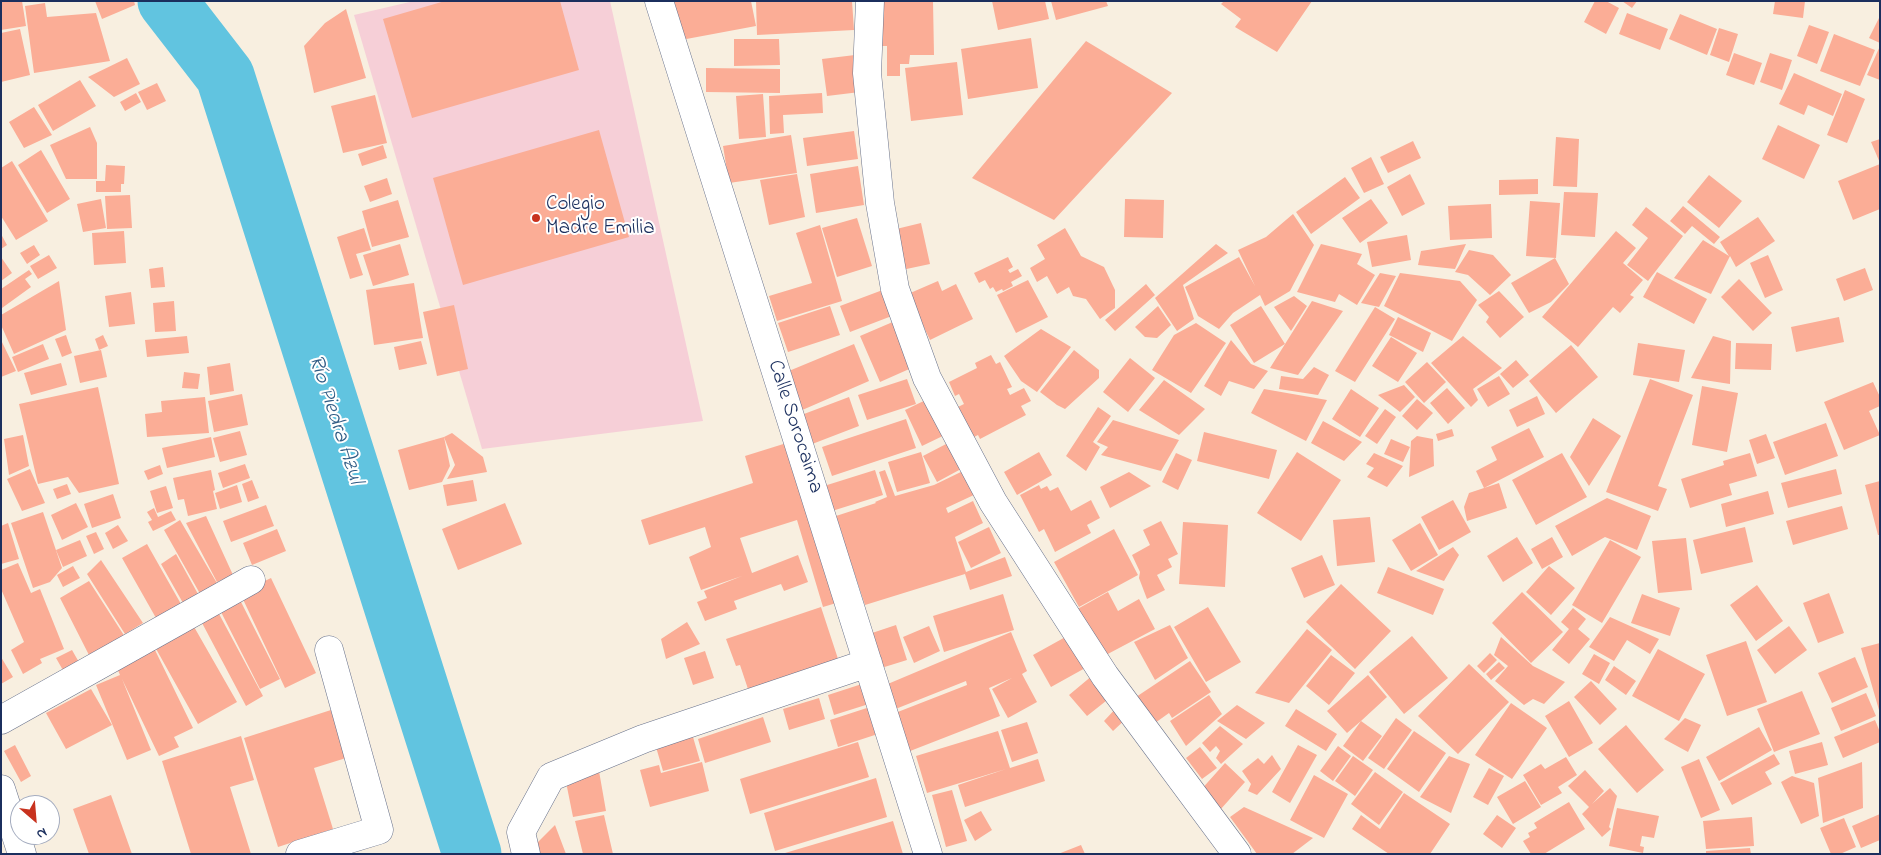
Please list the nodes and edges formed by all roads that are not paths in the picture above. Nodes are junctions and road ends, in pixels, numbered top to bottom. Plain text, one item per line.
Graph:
1 (659, 1) edge
2 (870, 1) edge
3 (251, 580) dead end
4 (329, 650) dead end
5 (868, 663) junction
6 (1, 720) edge
7 (1, 789) edge
8 (22, 854) edge
9 (300, 854) edge
10 (526, 854) edge
11 (928, 854) edge
12 (1237, 854) edge

1 - 5 street, Calle Sorocaima
2 - 12 street
3 - 6 street
4 - 9 street
5 - 10 street
5 - 11 street, Calle Sorocaima
7 - 8 street

